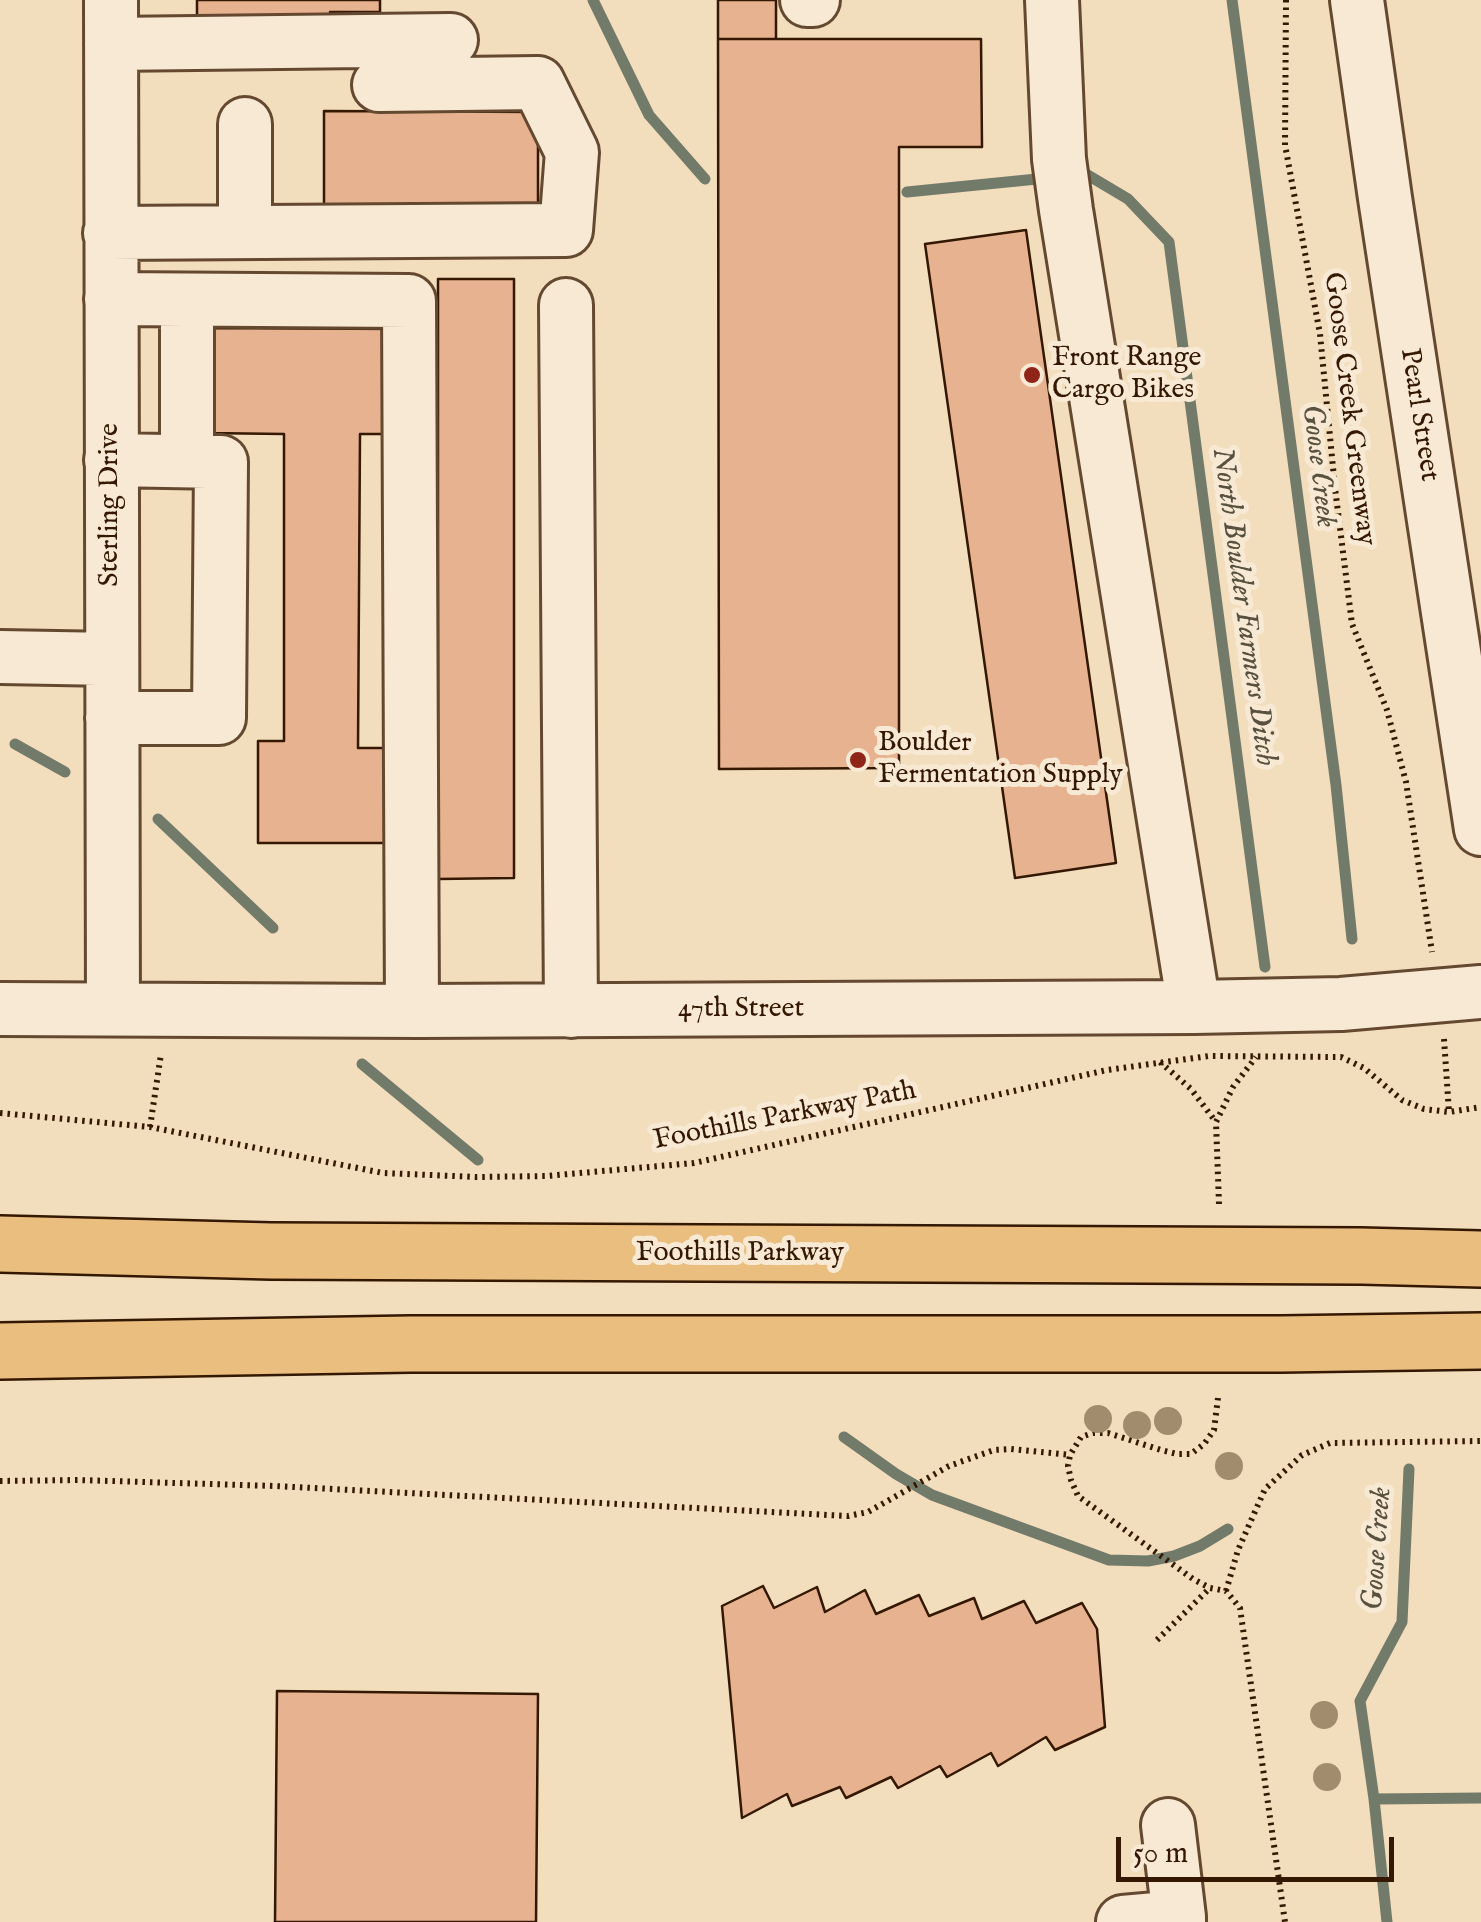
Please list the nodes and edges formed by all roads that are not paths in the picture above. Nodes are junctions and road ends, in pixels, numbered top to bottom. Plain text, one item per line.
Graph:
1 (1052, 0) edge
2 (1357, 0) edge
3 (111, 22) edge
4 (450, 40) dead end
5 (379, 85) dead end
6 (245, 124) dead end
7 (245, 232) junction
8 (110, 233) junction
9 (110, 300) junction
10 (186, 300) junction
11 (566, 305) dead end
12 (111, 460) junction
13 (186, 461) junction
14 (0, 658) edge
15 (112, 659) junction
16 (112, 718) junction
17 (1481, 829) edge
18 (1461, 995) edge
19 (1194, 1007) junction
20 (113, 1009) junction
21 (0, 1010) edge
22 (570, 1011) junction
23 (412, 1012) junction
24 (0, 1244) edge
25 (1480, 1258) edge
26 (1477, 1341) edge
27 (0, 1351) edge
28 (1168, 1826) dead end
29 (1179, 1920) edge
30 (1124, 1922) edge

1 - 19 street
2 - 17 street, Pearl Street
3 - 4 street
3 - 8 street, Sterling Drive
5 - 7 street
6 - 7 street
7 - 8 street
8 - 9 street, Sterling Drive
9 - 10 street
9 - 12 street, Sterling Drive
10 - 13 street
10 - 23 street
11 - 22 street
12 - 13 street
12 - 15 street, Sterling Drive
13 - 16 street
14 - 15 street
15 - 16 street, Sterling Drive
16 - 20 street, Sterling Drive
18 - 19 street, 47th Street
19 - 22 street, 47th Street
20 - 21 street, 47th Street
20 - 23 street, 47th Street
22 - 23 street, 47th Street
24 - 25 highway, Foothills Parkway
26 - 27 highway
28 - 29 street
29 - 30 street

